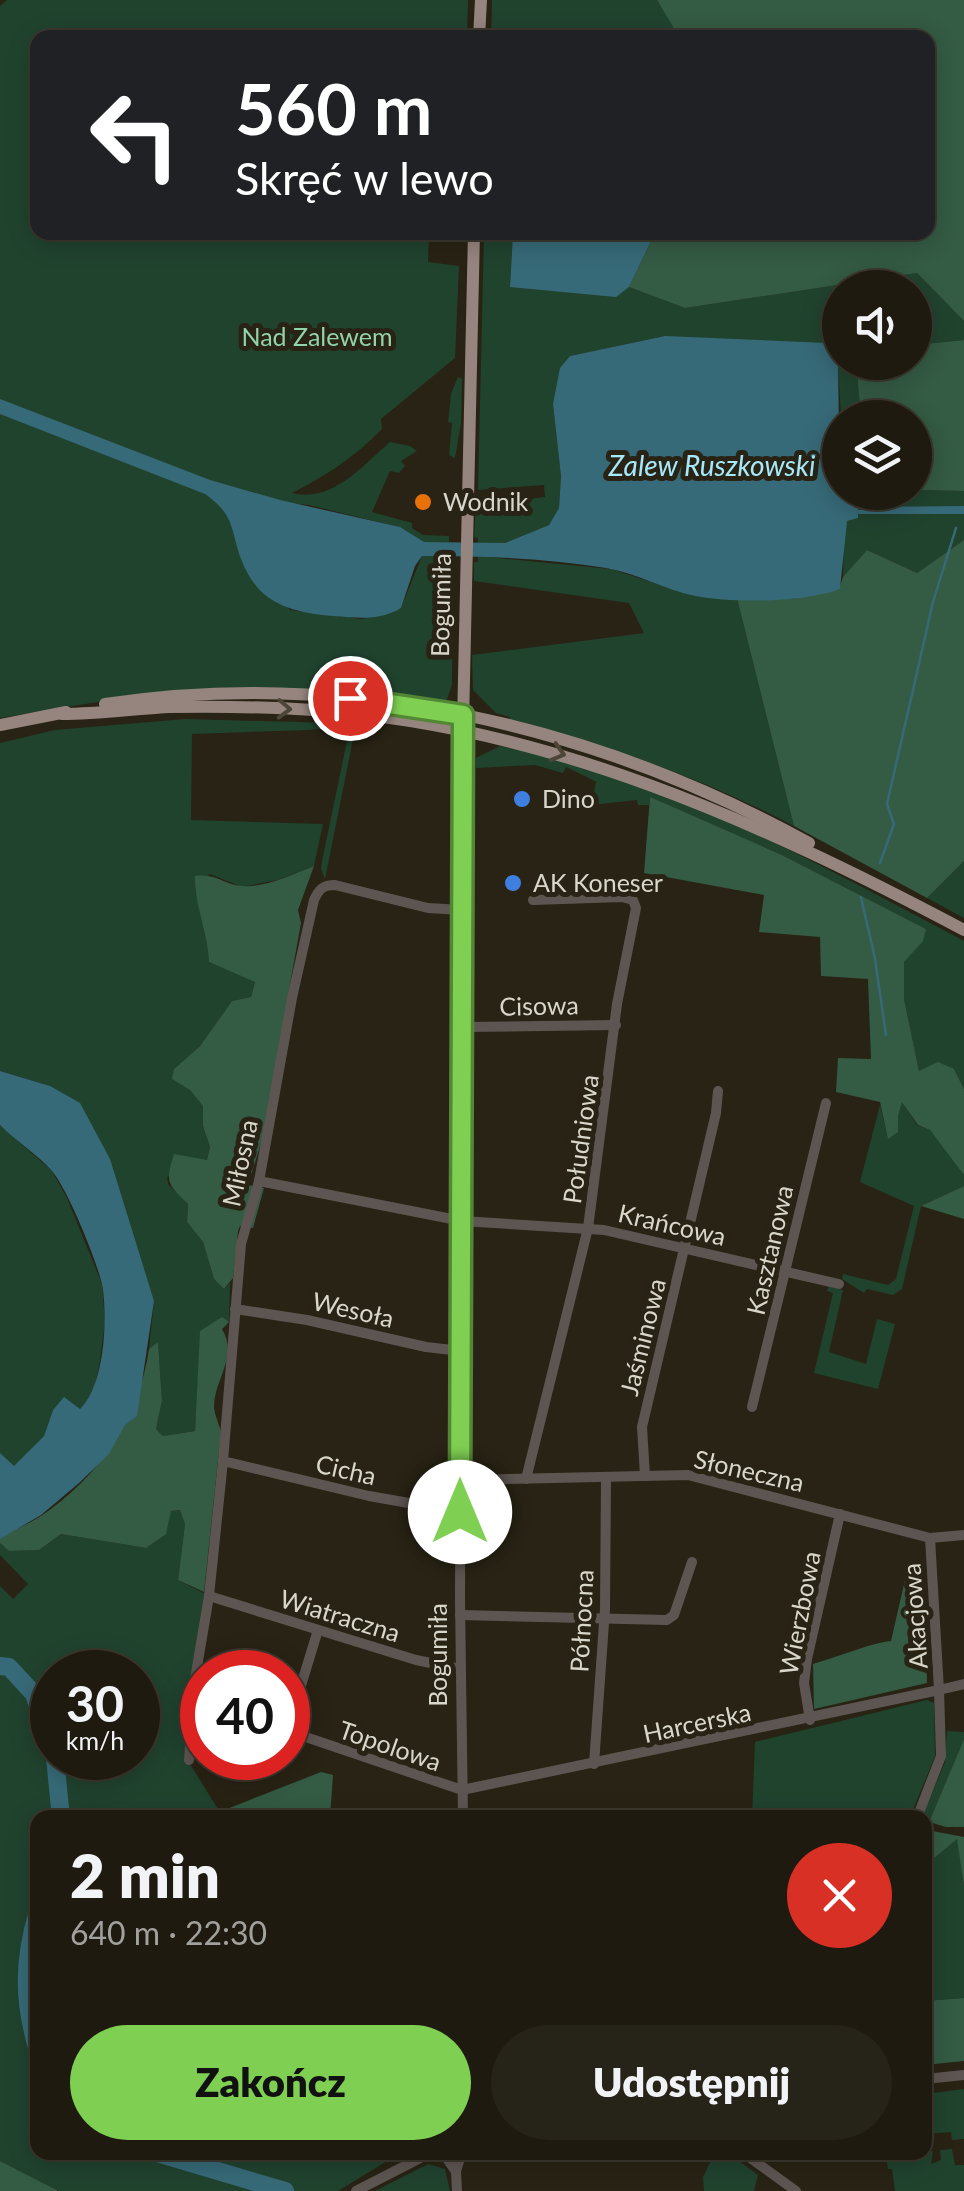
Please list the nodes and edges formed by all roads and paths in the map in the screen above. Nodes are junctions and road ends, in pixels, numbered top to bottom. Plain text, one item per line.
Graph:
1 (480, 0) edge
2 (480, 30) edge
3 (474, 240) edge
4 (62, 714) junction
5 (463, 715) junction
6 (0, 725) edge
7 (463, 731) junction
8 (883, 887) junction
9 (533, 900) dead end
10 (462, 910) junction
11 (964, 930) edge
12 (616, 1025) junction
13 (462, 1027) junction
14 (718, 1091) dead end
15 (826, 1103) dead end
16 (259, 1180) junction
17 (462, 1222) junction
18 (588, 1228) junction
19 (686, 1249) junction
20 (785, 1271) junction
21 (839, 1284) dead end
22 (235, 1309) junction
23 (462, 1351) junction
24 (752, 1407) dead end
25 (223, 1461) junction
26 (645, 1476) junction
27 (606, 1478) junction
28 (526, 1479) junction
29 (460, 1480) junction
30 (460, 1512) junction
31 (840, 1514) junction
32 (964, 1535) edge
33 (930, 1538) junction
34 (692, 1562) dead end
35 (209, 1596) junction
36 (460, 1615) junction
37 (604, 1618) junction
38 (318, 1630) junction
39 (201, 1650) edge
40 (460, 1670) junction
41 (964, 1684) edge
42 (940, 1690) junction
43 (810, 1720) junction
44 (594, 1764) junction
45 (462, 1790) junction
46 (463, 1810) edge
47 (920, 1810) edge
48 (964, 2074) edge
49 (932, 2078) edge
50 (402, 2160) edge
51 (415, 2160) edge
52 (447, 2160) edge
53 (458, 2160) edge
54 (753, 2160) edge
55 (391, 2171) junction
56 (456, 2171) junction
57 (356, 2191) edge
58 (457, 2191) edge
59 (796, 2191) edge

1 - 2 main road
3 - 5 main road, Bogumiła
4 - 5 main road
4 - 6 main road
4 -> 7 main road
5 - 7 main road, Bogumiła
5 - 8 main road
7 -> 8 main road
7 - 10 street, Bogumiła
8 - 11 main road
9 - 12 street, Południowa
10 - 13 street, Bogumiła
10 - 16 street, Miłosna
12 - 13 street, Cisowa
12 - 18 street, Południowa
13 - 17 street, Bogumiła
14 - 19 street, Jaśminowa
15 - 20 street, Kasztanowa
16 - 17 street, Krańcowa
16 - 22 street, Miłosna
17 - 18 street, Krańcowa
17 - 23 street, Bogumiła
18 - 19 street, Krańcowa
18 - 28 street, Południowa
19 - 20 street, Krańcowa
19 - 26 street, Jaśminowa
20 - 21 street, Krańcowa
20 - 24 street, Kasztanowa
22 - 23 street, Wesoła
22 - 25 street, Miłosna
23 - 29 street, Bogumiła
25 - 30 street, Cicha
25 - 35 street, Miłosna
26 - 27 street, Słoneczna
26 - 31 street, Słoneczna
27 - 28 street, Słoneczna
27 - 37 street, Północna
28 - 29 street, Słoneczna
29 - 30 street, Bogumiła
30 - 36 street, Bogumiła
31 - 33 street, Słoneczna
31 - 43 street, Wierzbowa
32 - 33 street, Słoneczna
33 - 42 street, Akacjowa
34 - 37 street
35 - 38 street, Wiatraczna
35 - 39 street, Miłosna
36 - 37 street
36 - 40 street, Bogumiła
37 - 44 street, Północna
38 - 40 street, Wiatraczna
38 - 45 street, Topolowa
40 - 45 street, Bogumiła
41 - 42 street, Harcerska
42 - 43 street, Harcerska
42 - 47 street, Akacjowa
43 - 44 street, Harcerska
44 - 45 street, Harcerska
45 - 46 street, Bogumiła
48 - 49 street
50 - 55 street
51 - 55 street
52 - 56 street
53 - 56 street
54 - 59 street
55 - 57 street
56 - 58 street

